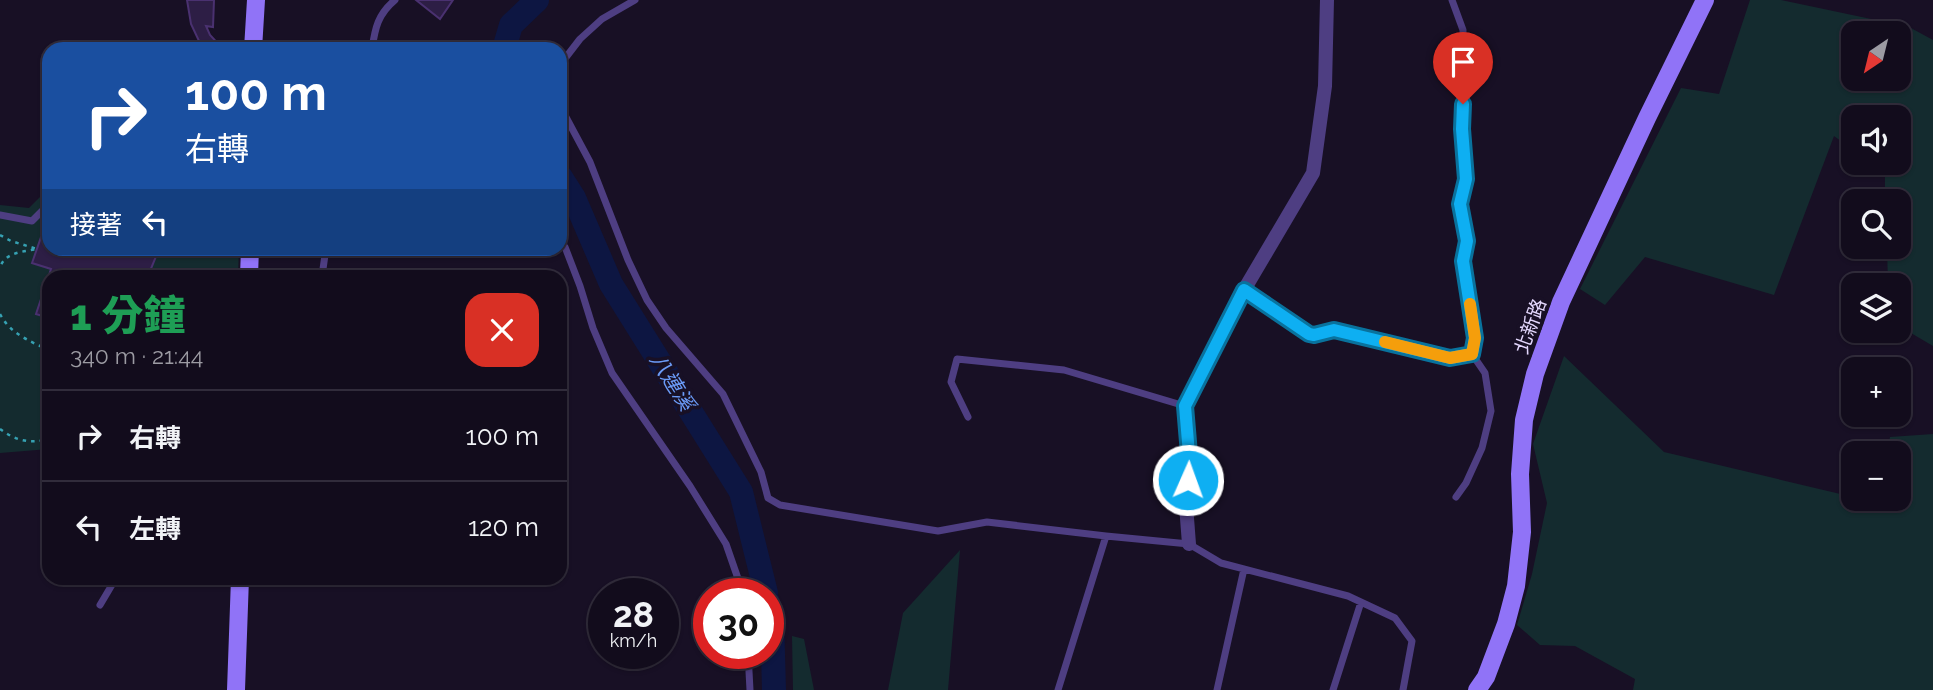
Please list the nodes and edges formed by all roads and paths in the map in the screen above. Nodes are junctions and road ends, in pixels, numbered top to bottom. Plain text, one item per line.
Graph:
1 (256, 0) edge
2 (395, 0) edge
3 (635, 0) edge
4 (1327, 0) edge
5 (1452, 0) edge
6 (1705, 0) edge
7 (253, 42) edge
8 (373, 42) edge
9 (567, 56) edge
10 (567, 119) edge
11 (42, 211) edge
12 (0, 215) edge
13 (0, 235) edge
14 (567, 252) edge
15 (0, 267) edge
16 (1244, 290) junction
17 (0, 314) edge
18 (42, 345) edge
19 (1472, 354) junction
20 (1185, 406) junction
21 (968, 417) dead end
22 (0, 429) edge
23 (42, 441) edge
24 (1457, 497) dead end
25 (1106, 536) junction
26 (1189, 544) junction
27 (1244, 569) junction
28 (738, 578) edge
29 (112, 585) edge
30 (240, 585) edge
31 (1361, 602) junction
32 (100, 605) dead end
33 (749, 669) edge
34 (236, 690) edge
35 (750, 690) edge
36 (1058, 690) edge
37 (1217, 690) edge
38 (1333, 690) edge
39 (1403, 690) edge
40 (1477, 690) edge

1 - 7 main road
2 - 8 lane
3 - 9 lane
4 - 16 street
5 - 19 lane
6 - 40 main road, 北新路
10 - 25 lane
11 - 12 lane
13 - 15 path
14 - 28 lane
16 - 19 lane
16 - 20 street
17 - 18 path
19 - 24 lane
20 - 21 lane
20 - 26 street
22 - 23 path
25 - 26 lane
25 - 36 lane
26 - 27 lane
27 - 31 lane
27 - 37 lane
29 - 32 lane
30 - 34 main road
31 - 38 lane
31 - 39 lane
33 - 35 lane

